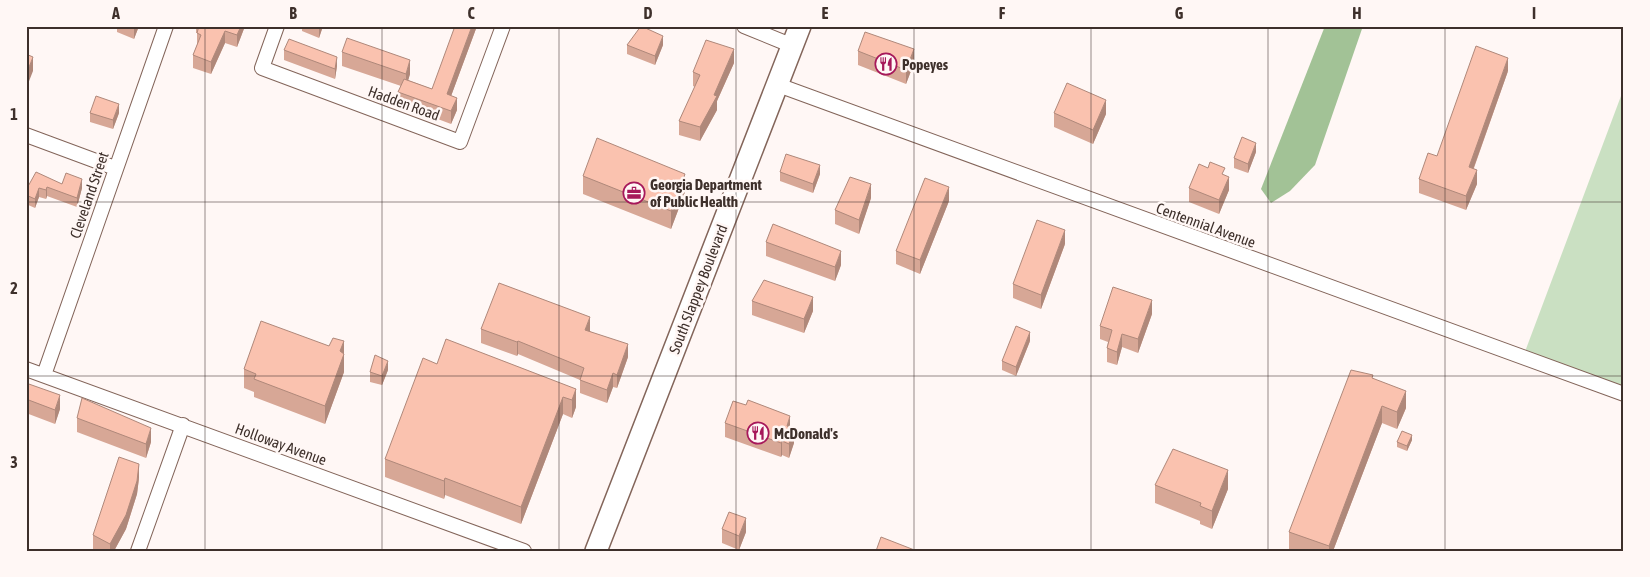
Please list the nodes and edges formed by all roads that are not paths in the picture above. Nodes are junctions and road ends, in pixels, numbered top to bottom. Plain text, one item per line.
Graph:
1 (166, 26) edge
2 (277, 26) edge
3 (503, 26) edge
4 (744, 26) edge
5 (797, 36) edge
6 (778, 85) junction
7 (26, 135) edge
8 (116, 168) junction
9 (26, 369) edge
10 (44, 374) junction
11 (1624, 394) edge
12 (183, 425) junction
13 (138, 551) edge
14 (524, 551) edge
15 (596, 551) edge

1 - 8 street, Cleveland Street
2 - 3 street, Hadden Road
4 - 5 street
5 - 6 main road, South Slappey Boulevard
6 - 11 street, Centennial Avenue
6 - 15 main road, South Slappey Boulevard
7 - 8 street
8 - 10 street, Cleveland Street
9 - 10 street, Holloway Avenue
10 - 12 street, Holloway Avenue
12 - 13 street
12 - 14 street, Holloway Avenue

